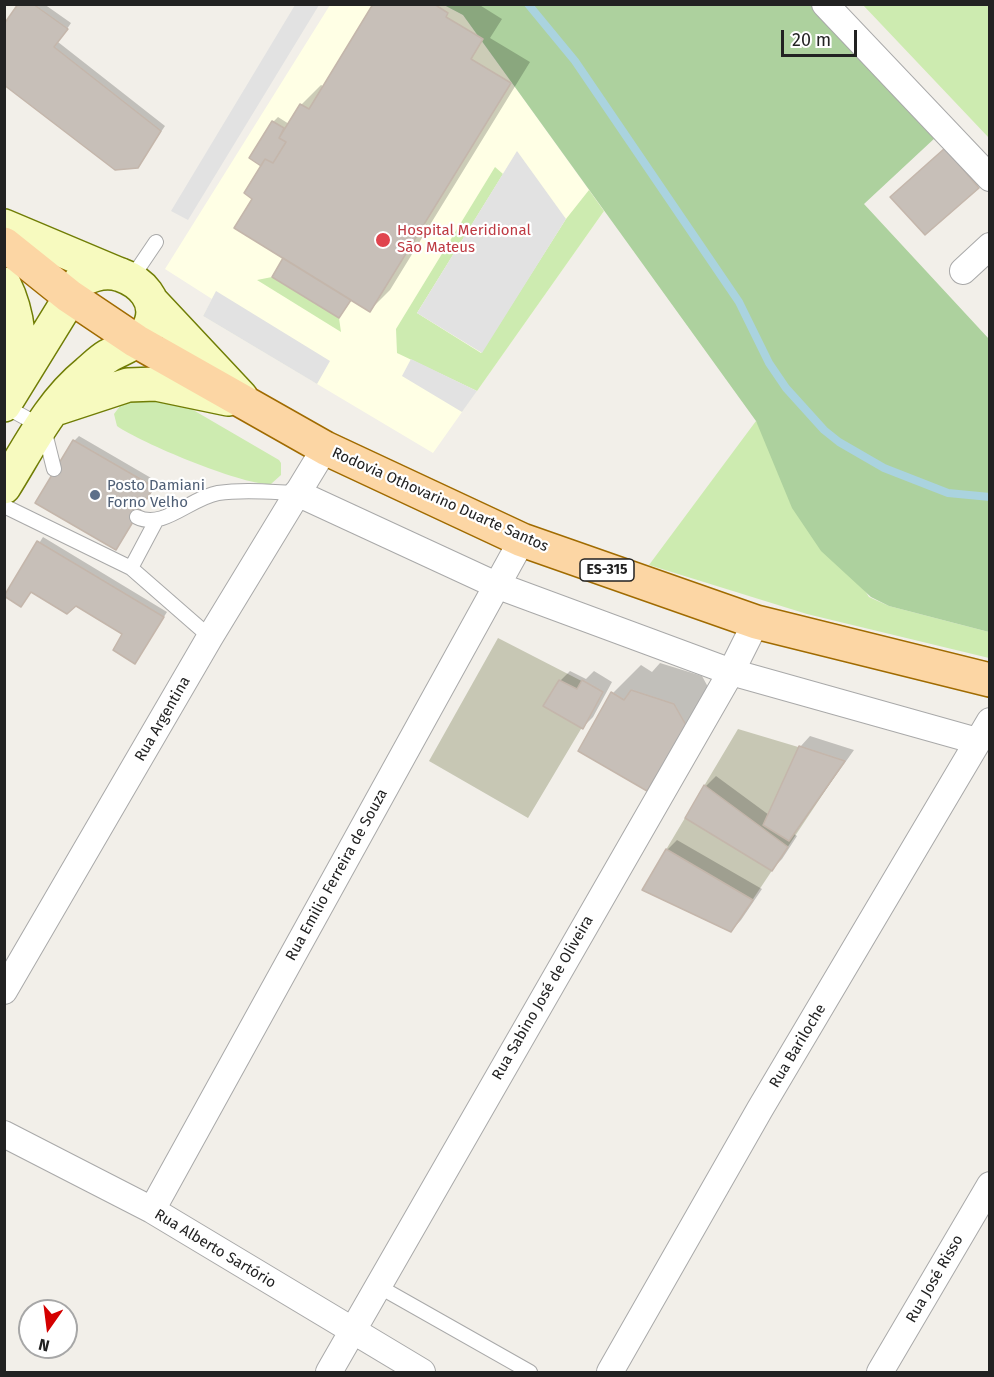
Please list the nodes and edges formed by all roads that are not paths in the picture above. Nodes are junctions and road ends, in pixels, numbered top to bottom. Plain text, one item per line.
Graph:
1 (825, 4) edge
2 (990, 178) edge
3 (4, 226) edge
4 (156, 242) dead end
5 (4, 244) edge
6 (990, 246) edge
7 (963, 271) dead end
8 (4, 284) edge
9 (134, 285) junction
10 (69, 296) junction
11 (136, 341) junction
12 (8, 400) edge
13 (246, 403) junction
14 (46, 418) junction
15 (325, 448) junction
16 (54, 469) dead end
17 (4, 488) edge
18 (297, 493) junction
19 (4, 506) edge
20 (136, 517) dead end
21 (156, 521) junction
22 (522, 540) junction
23 (131, 568) junction
24 (496, 585) junction
25 (756, 622) junction
26 (210, 637) junction
27 (731, 672) junction
28 (990, 680) edge
29 (983, 731) edge
30 (4, 991) edge
31 (4, 1134) edge
32 (990, 1185) edge
33 (152, 1210) junction
34 (378, 1286) junction
35 (352, 1332) junction
36 (329, 1372) edge
37 (422, 1372) edge
38 (530, 1372) edge
39 (610, 1372) edge
40 (880, 1372) edge

1 - 2 street
3 - 9 main road
4 - 9 lane
5 - 10 main road, Rodovia Othovarino Duarte Santos / ES-315
6 - 7 street
8 - 12 main road
9 - 10 main road
9 - 11 main road
9 - 13 main road
10 - 11 main road, Rodovia Othovarino Duarte Santos / ES-315
10 - 12 main road
11 - 13 main road, Rodovia Othovarino Duarte Santos / ES-315
11 - 14 main road
12 - 14 lane
13 - 14 main road
13 - 15 main road, Rodovia Othovarino Duarte Santos / ES-315
14 - 16 lane
14 - 17 main road
15 - 18 street, Rua Argentina
15 - 22 main road, Rodovia Othovarino Duarte Santos / ES-315
18 - 21 lane
18 - 24 street
18 - 26 street, Rua Argentina
19 - 23 lane
20 - 21 lane
21 - 23 lane
22 - 24 street, Rua Emilio Ferreira de Souza
22 - 25 main road, Rodovia Othovarino Duarte Santos / ES-315
23 - 26 lane
24 - 27 street
24 - 33 street, Rua Emilio Ferreira de Souza
25 - 27 street, Rua Sabino José de Oliveira
25 - 28 main road, Rodovia Othovarino Duarte Santos / ES-315
26 - 30 street, Rua Argentina
27 - 29 street
27 - 34 street, Rua Sabino José de Oliveira
29 - 39 street, Rua Bariloche
31 - 33 street, Rua Alberto Sartório
32 - 40 street, Rua José Risso
33 - 35 street, Rua Alberto Sartório
34 - 35 street, Rua Sabino José de Oliveira
34 - 38 lane
35 - 36 street, Rua Sabino José de Oliveira
35 - 37 street, Rua Alberto Sartório

